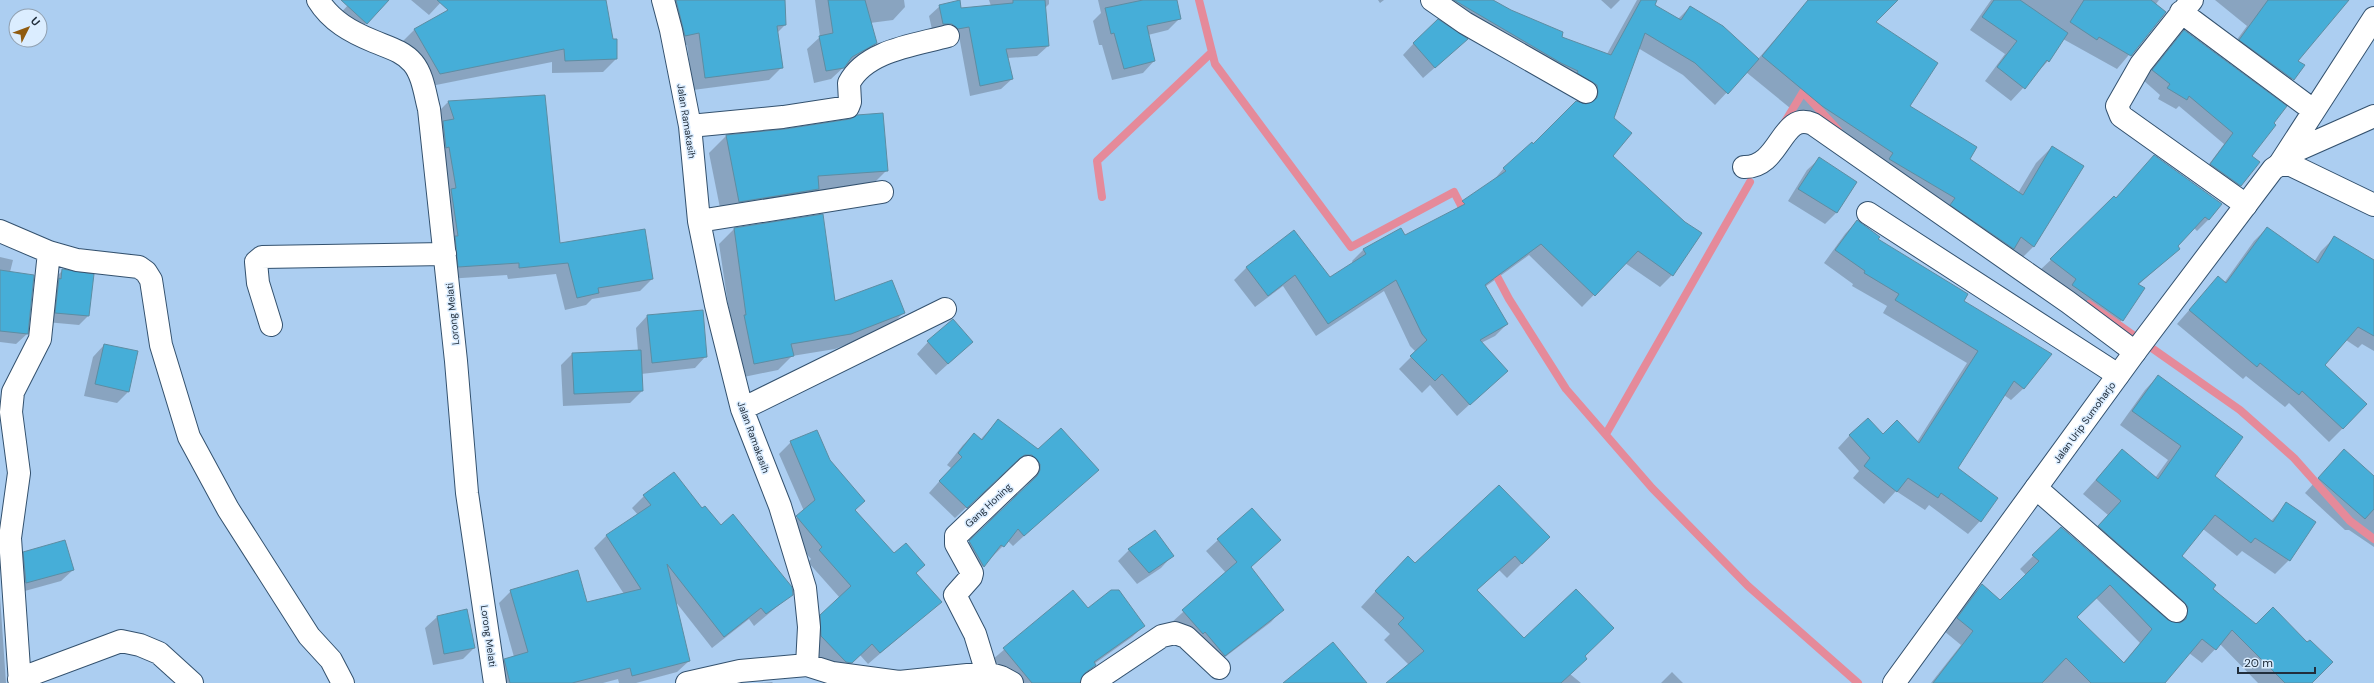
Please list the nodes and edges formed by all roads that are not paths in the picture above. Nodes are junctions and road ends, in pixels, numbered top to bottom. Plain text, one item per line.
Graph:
1 (318, 0) edge
2 (663, 0) edge
3 (1432, 0) edge
4 (2186, 6) edge
5 (2374, 18) edge
6 (948, 36) dead end
7 (1586, 92) dead end
8 (2313, 110) junction
9 (2374, 116) edge
10 (690, 126) junction
11 (2282, 160) junction
12 (1744, 167) dead end
13 (882, 192) dead end
14 (2246, 205) junction
15 (2374, 205) edge
16 (1868, 213) dead end
17 (699, 221) junction
18 (0, 231) edge
19 (49, 252) junction
20 (446, 254) junction
21 (945, 309) dead end
22 (271, 325) dead end
23 (2137, 349) junction
24 (2118, 375) junction
25 (742, 409) junction
26 (1028, 467) dead end
27 (2036, 488) junction
28 (2176, 611) dead end
29 (807, 664) junction
30 (1219, 668) dead end
31 (986, 673) junction
32 (20, 681) edge
33 (192, 683) edge
34 (343, 683) edge
35 (495, 683) edge
36 (687, 683) edge
37 (1012, 683) edge
38 (1092, 683) edge
39 (1894, 683) edge

1 - 20 street, Lorong Melati
2 - 10 street, Jalan Ramakasih
3 - 7 street
4 - 8 street
4 - 14 street
5 - 8 street
6 - 10 street
8 - 11 street
9 - 11 street
10 - 17 street, Jalan Ramakasih
11 - 14 street, Jalan Urip Sumoharjo
11 - 15 street
12 - 23 street
13 - 17 street
14 - 23 street, Jalan Urip Sumoharjo
16 - 24 street
17 - 25 street, Jalan Ramakasih
18 - 19 street
19 - 32 street
19 - 34 street
20 - 22 street
20 - 35 street, Lorong Melati
21 - 25 street
23 - 24 street, Jalan Urip Sumoharjo
24 - 27 street, Jalan Urip Sumoharjo
25 - 29 street, Jalan Ramakasih
26 - 31 street, Gang Honing
27 - 28 street
27 - 39 street, Jalan Urip Sumoharjo
29 - 31 street
29 - 36 street
30 - 38 street
31 - 37 street
32 - 33 street

